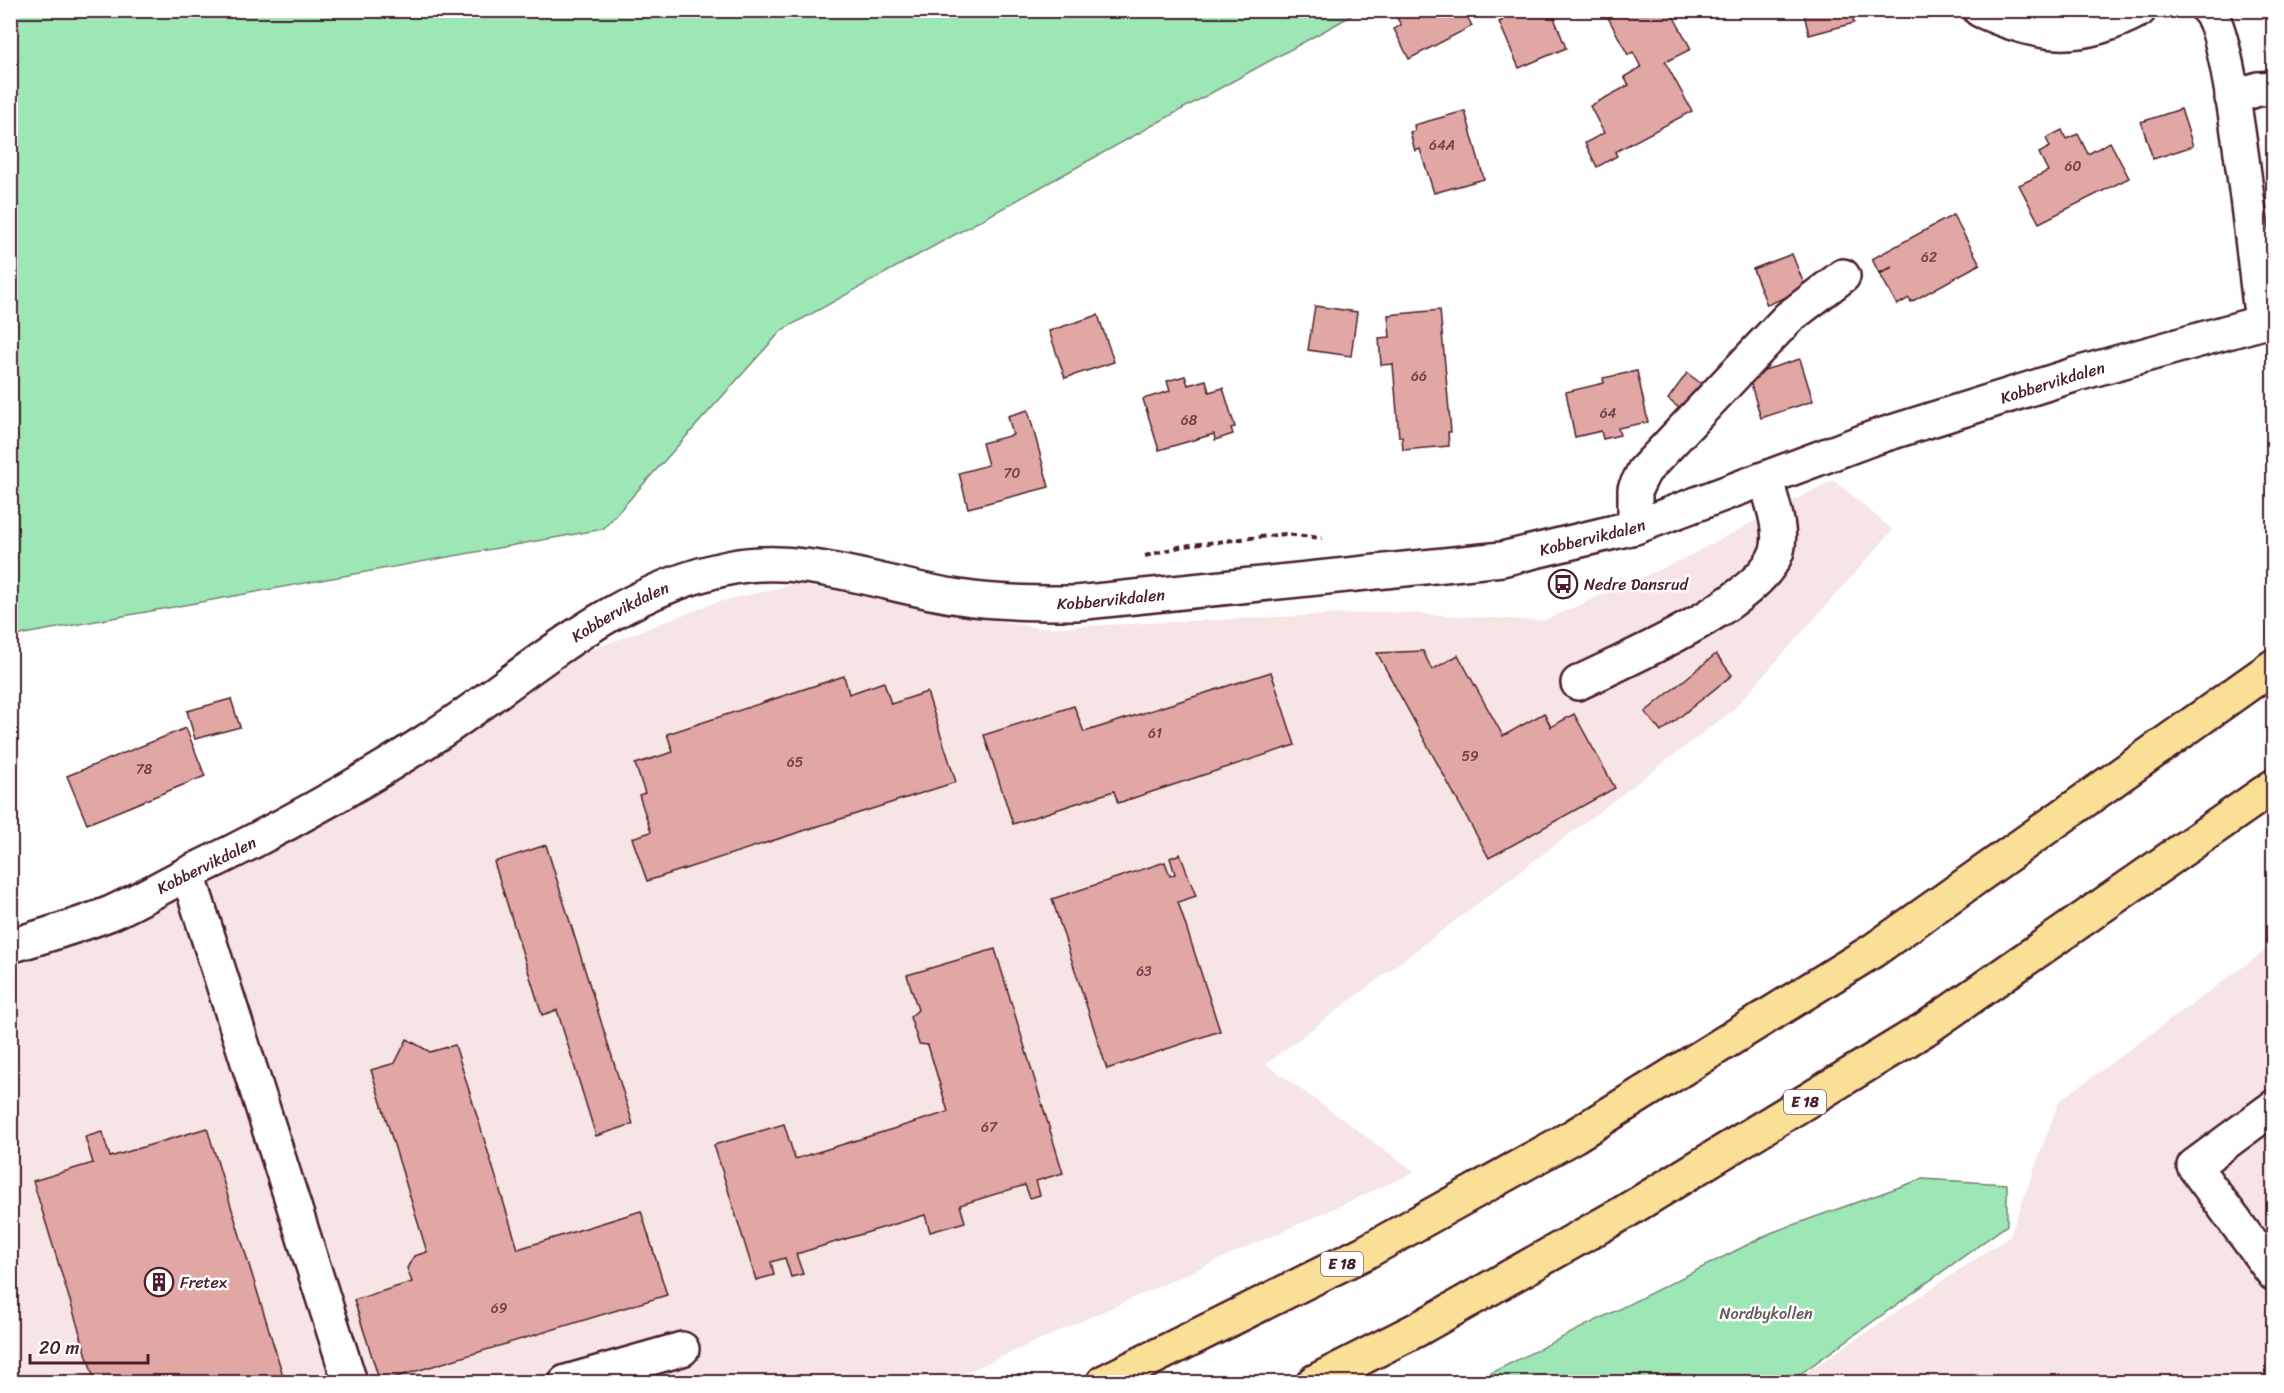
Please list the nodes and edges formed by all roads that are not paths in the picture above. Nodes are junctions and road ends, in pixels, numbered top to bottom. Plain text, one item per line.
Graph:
1 (1980, 10) edge
2 (2139, 10) edge
3 (2208, 10) edge
4 (2274, 88) edge
5 (2232, 98) junction
6 (1843, 276) dead end
7 (2268, 320) edge
8 (1766, 479) junction
9 (1635, 527) junction
10 (2274, 666) edge
11 (1578, 683) dead end
12 (2274, 786) edge
13 (188, 874) junction
14 (10, 946) edge
15 (2274, 1107) edge
16 (2274, 1274) edge
17 (682, 1349) dead end
18 (350, 1383) edge
19 (566, 1383) edge
20 (1104, 1383) edge
21 (1314, 1383) edge

1 - 2 street
3 - 5 street
4 - 5 street
5 - 7 street
6 - 9 street
7 - 8 street, Kobbervikdalen
8 - 9 street, Kobbervikdalen
8 - 11 street
9 - 13 street, Kobbervikdalen
10 - 20 highway, E 18
12 - 21 highway, E 18
13 - 14 street, Kobbervikdalen
13 - 18 street
15 - 16 street
17 - 19 street

